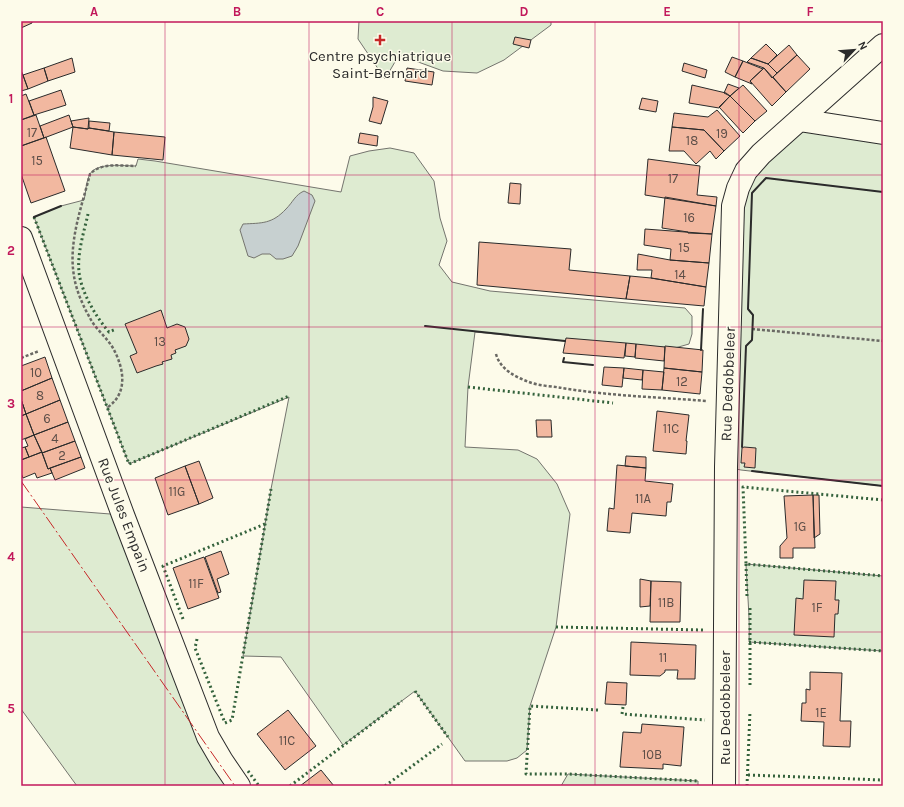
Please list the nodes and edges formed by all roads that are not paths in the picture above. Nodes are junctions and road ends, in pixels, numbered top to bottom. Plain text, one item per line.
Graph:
1 (883, 45) edge
2 (799, 120) junction
3 (883, 133) edge
4 (21, 238) edge
5 (239, 786) edge
6 (724, 786) edge

1 - 2 street, Rue Dedobbeleer
2 - 3 street
2 - 6 street, Rue Dedobbeleer
4 - 5 street, Rue Jules Empain

